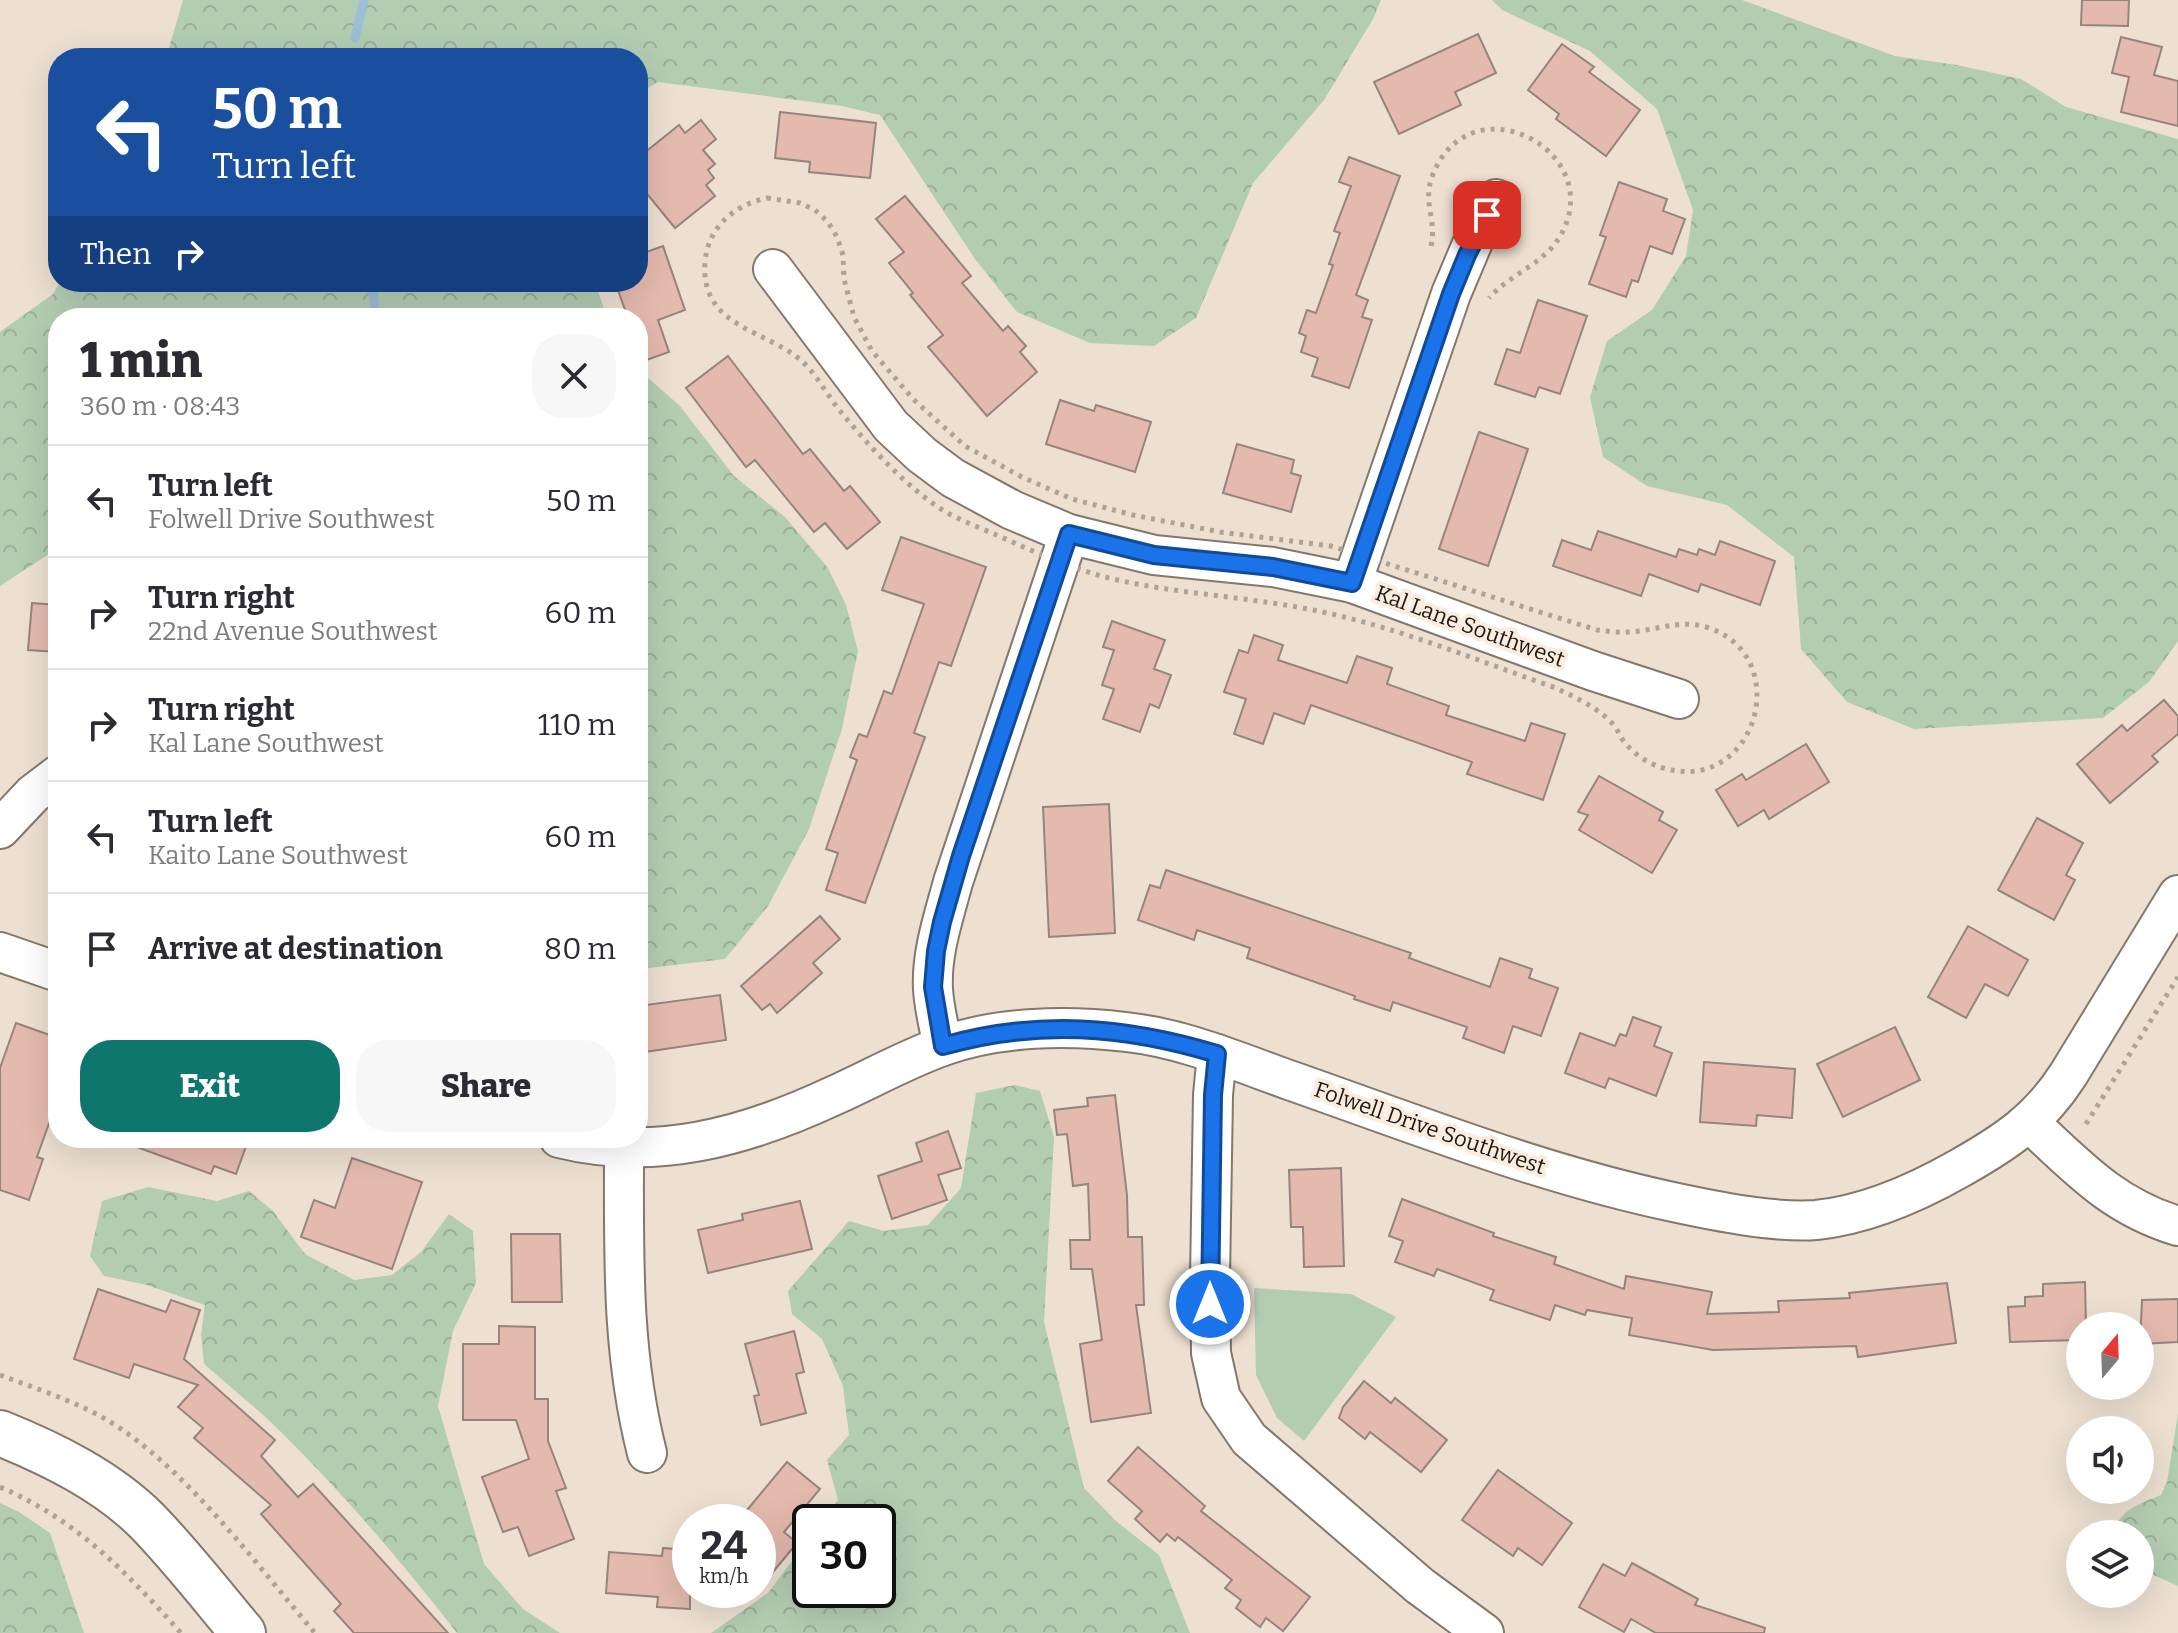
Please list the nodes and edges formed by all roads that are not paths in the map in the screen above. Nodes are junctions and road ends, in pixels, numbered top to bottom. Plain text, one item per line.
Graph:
1 (1496, 199) dead end
2 (773, 269) dead end
3 (1069, 534) junction
4 (1352, 583) junction
5 (1679, 699) dead end
6 (48, 783) edge
7 (0, 829) edge
8 (2178, 895) edge
9 (0, 952) edge
10 (48, 969) edge
11 (943, 1046) junction
12 (1217, 1054) junction
13 (2030, 1123) junction
14 (618, 1148) edge
15 (624, 1149) junction
16 (2178, 1226) edge
17 (0, 1433) edge
18 (647, 1453) dead end
19 (243, 1633) edge
20 (1484, 1633) edge

1 - 4 street
2 - 3 street, Kal Lane Southwest
3 - 4 street, Kal Lane Southwest
3 - 11 street
4 - 5 street, Kal Lane Southwest
6 - 7 street
8 - 13 street, Folwell Drive Southwest
9 - 10 street
11 - 12 street, Folwell Drive Southwest
11 - 15 street, Folwell Drive Southwest
12 - 13 street, Folwell Drive Southwest
12 - 20 street
13 - 16 street
14 - 15 street, Folwell Drive Southwest
15 - 18 street
17 - 19 street

